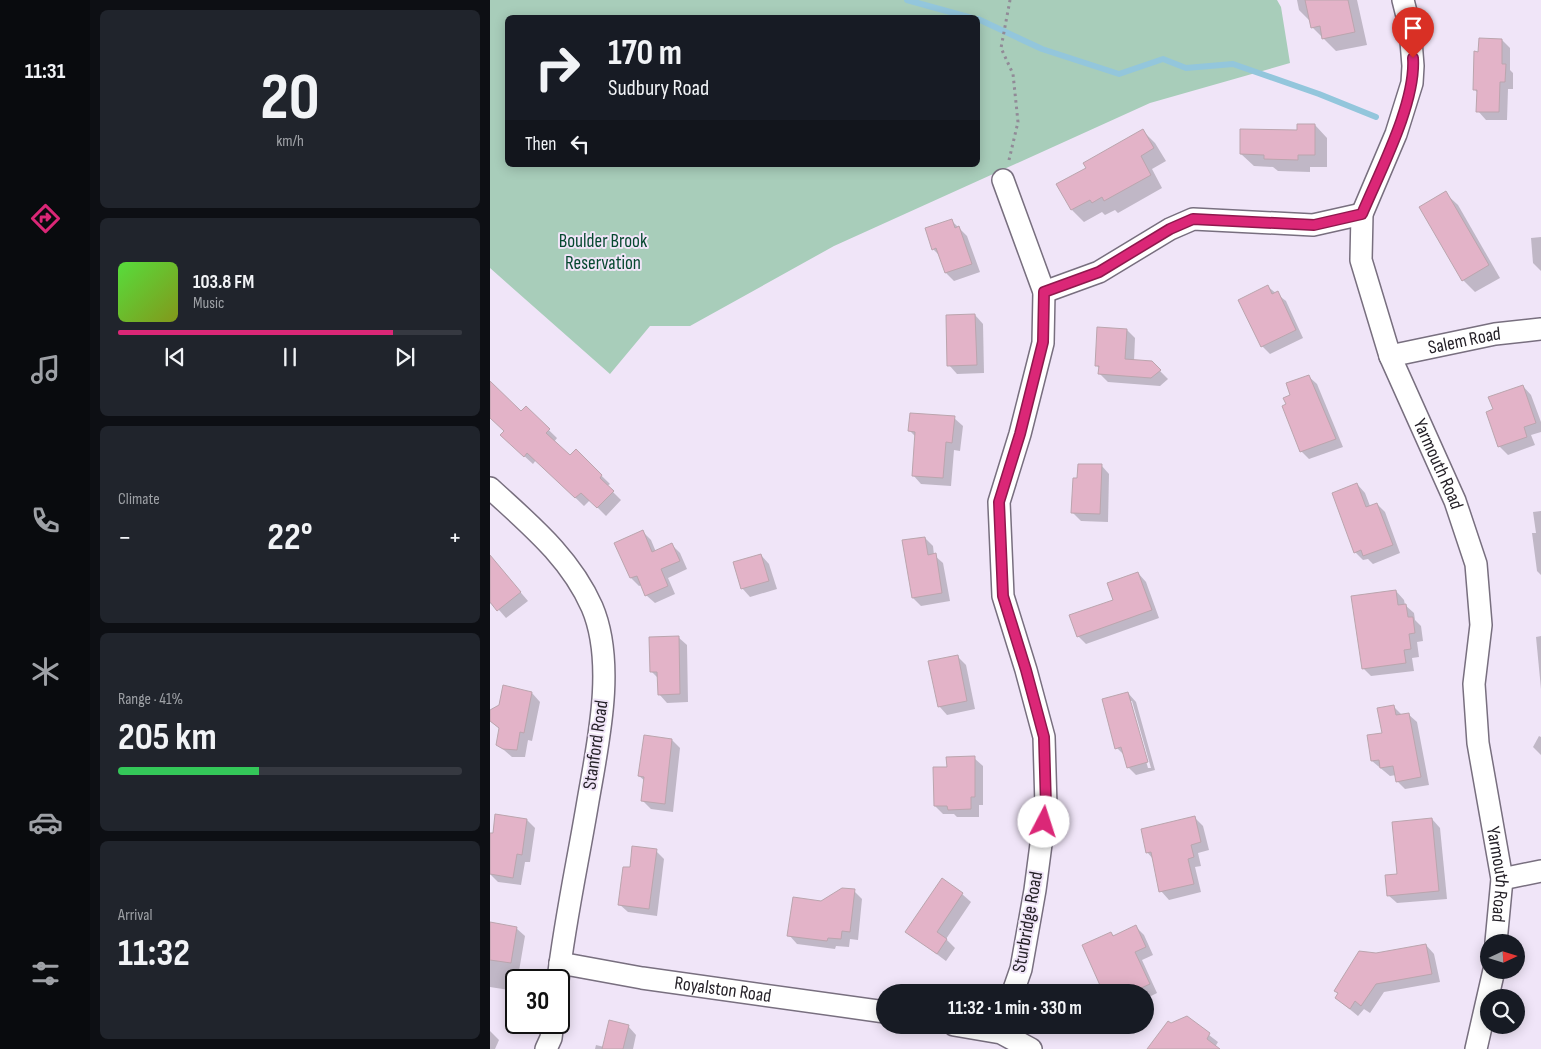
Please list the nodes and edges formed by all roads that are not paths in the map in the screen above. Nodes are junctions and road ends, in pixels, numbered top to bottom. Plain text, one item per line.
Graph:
1 (1403, 0) edge
2 (1004, 180) road end
3 (1362, 214) junction
4 (1044, 292) junction
5 (1541, 329) edge
6 (1390, 356) junction
7 (490, 488) edge
8 (1541, 871) edge
9 (1502, 879) junction
10 (1497, 934) edge
11 (560, 969) edge
12 (570, 973) edge
13 (1492, 979) edge
14 (1016, 984) edge
15 (876, 1011) edge
16 (552, 1034) edge
17 (1009, 1034) edge
18 (546, 1049) edge
19 (1031, 1049) edge
20 (1476, 1049) edge

1 - 3 street, Yarmouth Road
2 - 4 street, Sturbridge Road
3 - 4 street
3 - 6 street, Yarmouth Road
4 - 14 street, Sturbridge Road
5 - 6 street, Salem Road
6 - 9 street, Yarmouth Road
7 - 11 street, Stanford Road
8 - 9 street
9 - 10 street, Yarmouth Road
12 - 15 street, Royalston Road
13 - 20 street
16 - 18 street
17 - 19 street

